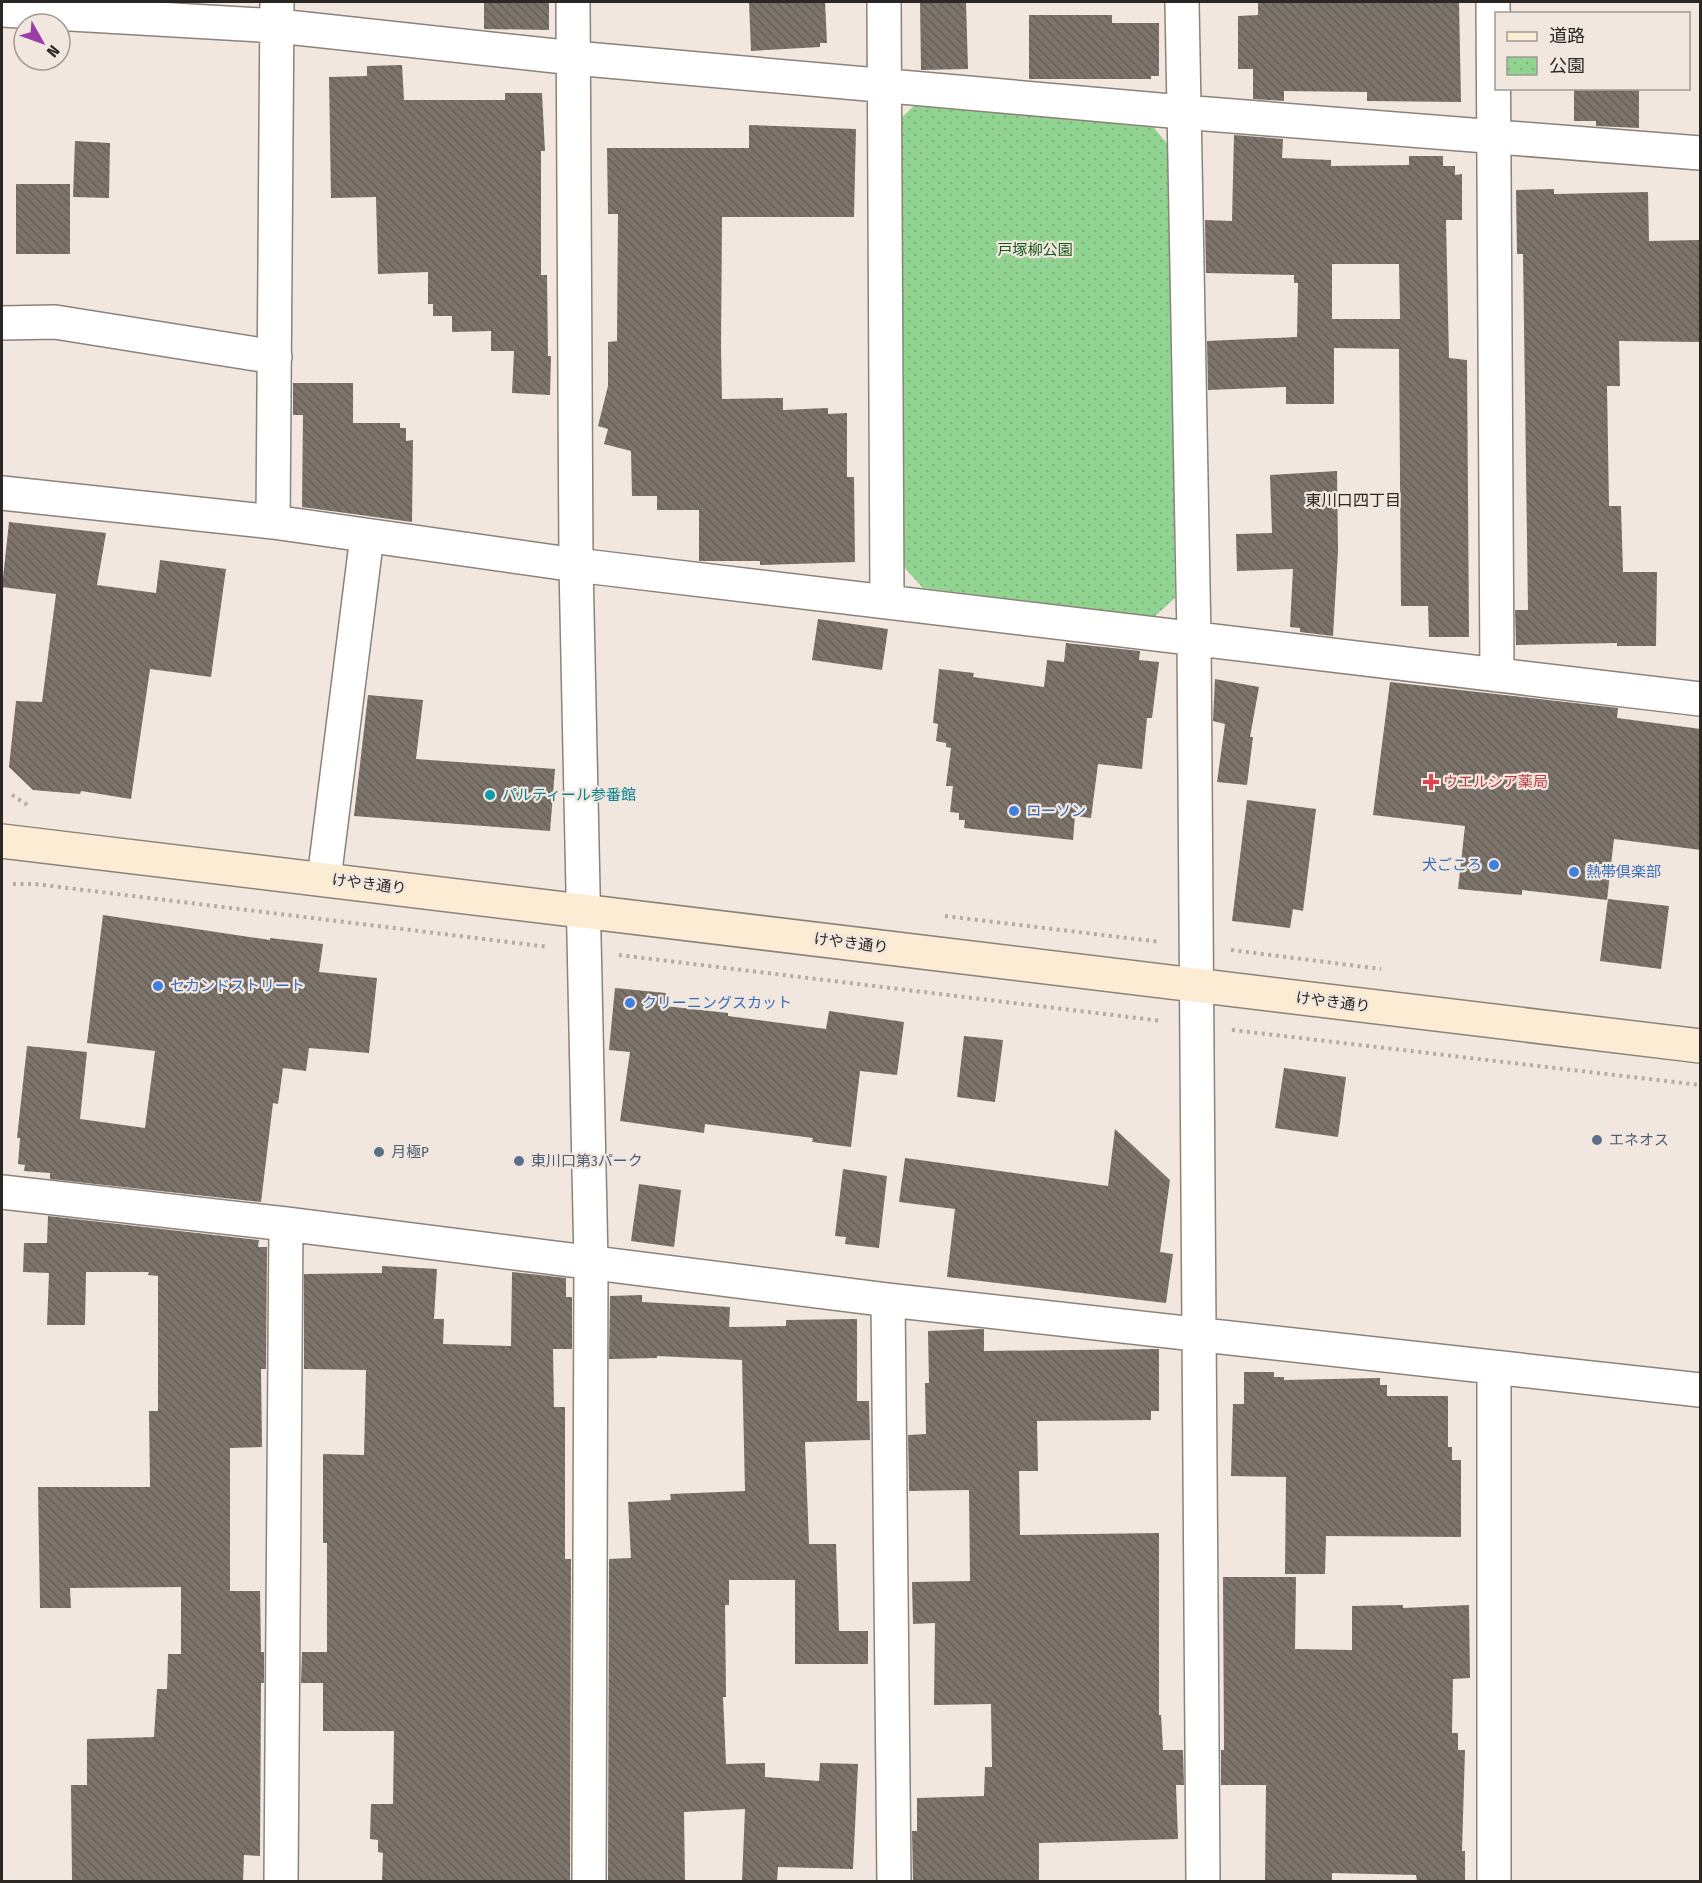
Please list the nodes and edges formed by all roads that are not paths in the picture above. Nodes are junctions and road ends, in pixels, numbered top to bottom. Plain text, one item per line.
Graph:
1 (573, 2) edge
2 (884, 2) edge
3 (1182, 2) edge
4 (1493, 2) edge
5 (2, 10) edge
6 (277, 14) edge
7 (574, 58) junction
8 (885, 85) junction
9 (1182, 112) junction
10 (1494, 136) junction
11 (1701, 153) edge
12 (2, 323) edge
13 (275, 357) junction
14 (2, 494) edge
15 (273, 522) junction
16 (368, 536) junction
17 (576, 565) junction
18 (887, 601) junction
19 (1194, 638) junction
20 (1497, 675) junction
21 (1701, 699) edge
22 (2, 841) edge
23 (324, 879) junction
24 (582, 909) junction
25 (1195, 985) junction
26 (1701, 1046) edge
27 (2, 1192) edge
28 (286, 1224) junction
29 (591, 1262) junction
30 (888, 1300) junction
31 (1197, 1332) junction
32 (1494, 1369) junction
33 (1701, 1389) edge
34 (280, 1881) edge
35 (589, 1881) edge
36 (894, 1881) edge
37 (1203, 1881) edge
38 (1494, 1881) edge

1 - 7 street
2 - 8 street
3 - 9 street
4 - 10 street
5 - 6 street
6 - 7 street
6 - 13 street
7 - 8 street
7 - 17 street
8 - 9 street
8 - 18 street
9 - 10 street
9 - 19 street
10 - 11 street
10 - 20 street
12 - 13 street
13 - 15 street
14 - 15 street
15 - 16 street
16 - 17 street
16 - 23 street
17 - 18 street
17 - 24 street
18 - 19 street
19 - 20 street
19 - 25 street
20 - 21 street
22 - 23 street, けやき通り
23 - 24 street, けやき通り
24 - 25 street, けやき通り
24 - 29 street
25 - 26 street, けやき通り
25 - 31 street
27 - 28 street
28 - 29 street
28 - 34 street
29 - 30 street
29 - 35 street
30 - 31 street
30 - 36 street
31 - 32 street
31 - 37 street
32 - 33 street
32 - 38 street

